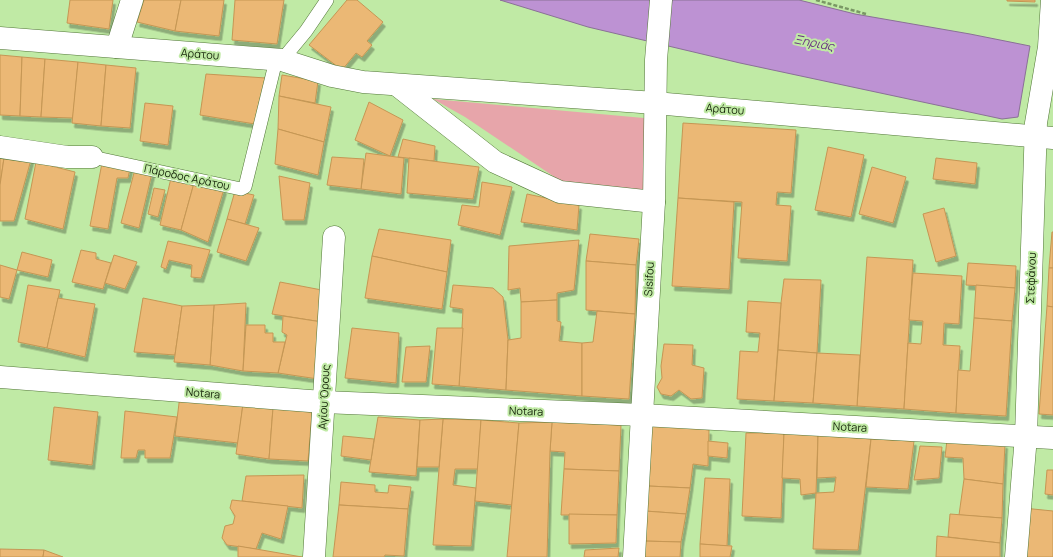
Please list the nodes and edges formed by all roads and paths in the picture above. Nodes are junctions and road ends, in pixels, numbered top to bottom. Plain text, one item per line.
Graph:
1 (132, 0) edge
2 (327, 0) edge
3 (661, 0) edge
4 (816, 0) edge
5 (1052, 0) edge
6 (866, 14) dead end
7 (0, 38) edge
8 (117, 47) junction
9 (1051, 47) edge
10 (279, 60) junction
11 (397, 85) junction
12 (655, 103) junction
13 (1041, 133) edge
14 (0, 147) edge
15 (92, 157) joint
16 (654, 202) junction
17 (334, 237) dead end
18 (0, 377) edge
19 (324, 402) junction
20 (642, 415) junction
21 (1026, 436) junction
22 (1053, 438) edge
23 (314, 557) edge
24 (634, 557) edge
25 (1016, 557) edge

1 - 8 street
2 - 10 lane
3 - 12 street, Sisifou
4 - 6 path
5 - 9 street, Στεφάνου
7 - 8 street, Αράτου
8 - 10 street, Αράτου
9 - 13 street, Στεφάνου
10 - 11 street, Αράτου
10 - 15 lane, Πάροδος Αράτου
11 - 12 street, Αράτου
11 - 16 street
12 - 13 street, Αράτου
12 - 16 street, Sisifou
13 - 21 street, Στεφάνου
14 - 15 street, Πάροδος Αράτου
16 - 20 street, Sisifou
17 - 19 street, Αγίου Όρους
18 - 19 street, Notara
19 - 20 street, Notara
19 - 23 street, Αγίου Όρους
20 - 21 street, Notara
20 - 24 street, Sisifou
21 - 22 street, Notara
21 - 25 street, Στεφάνου

